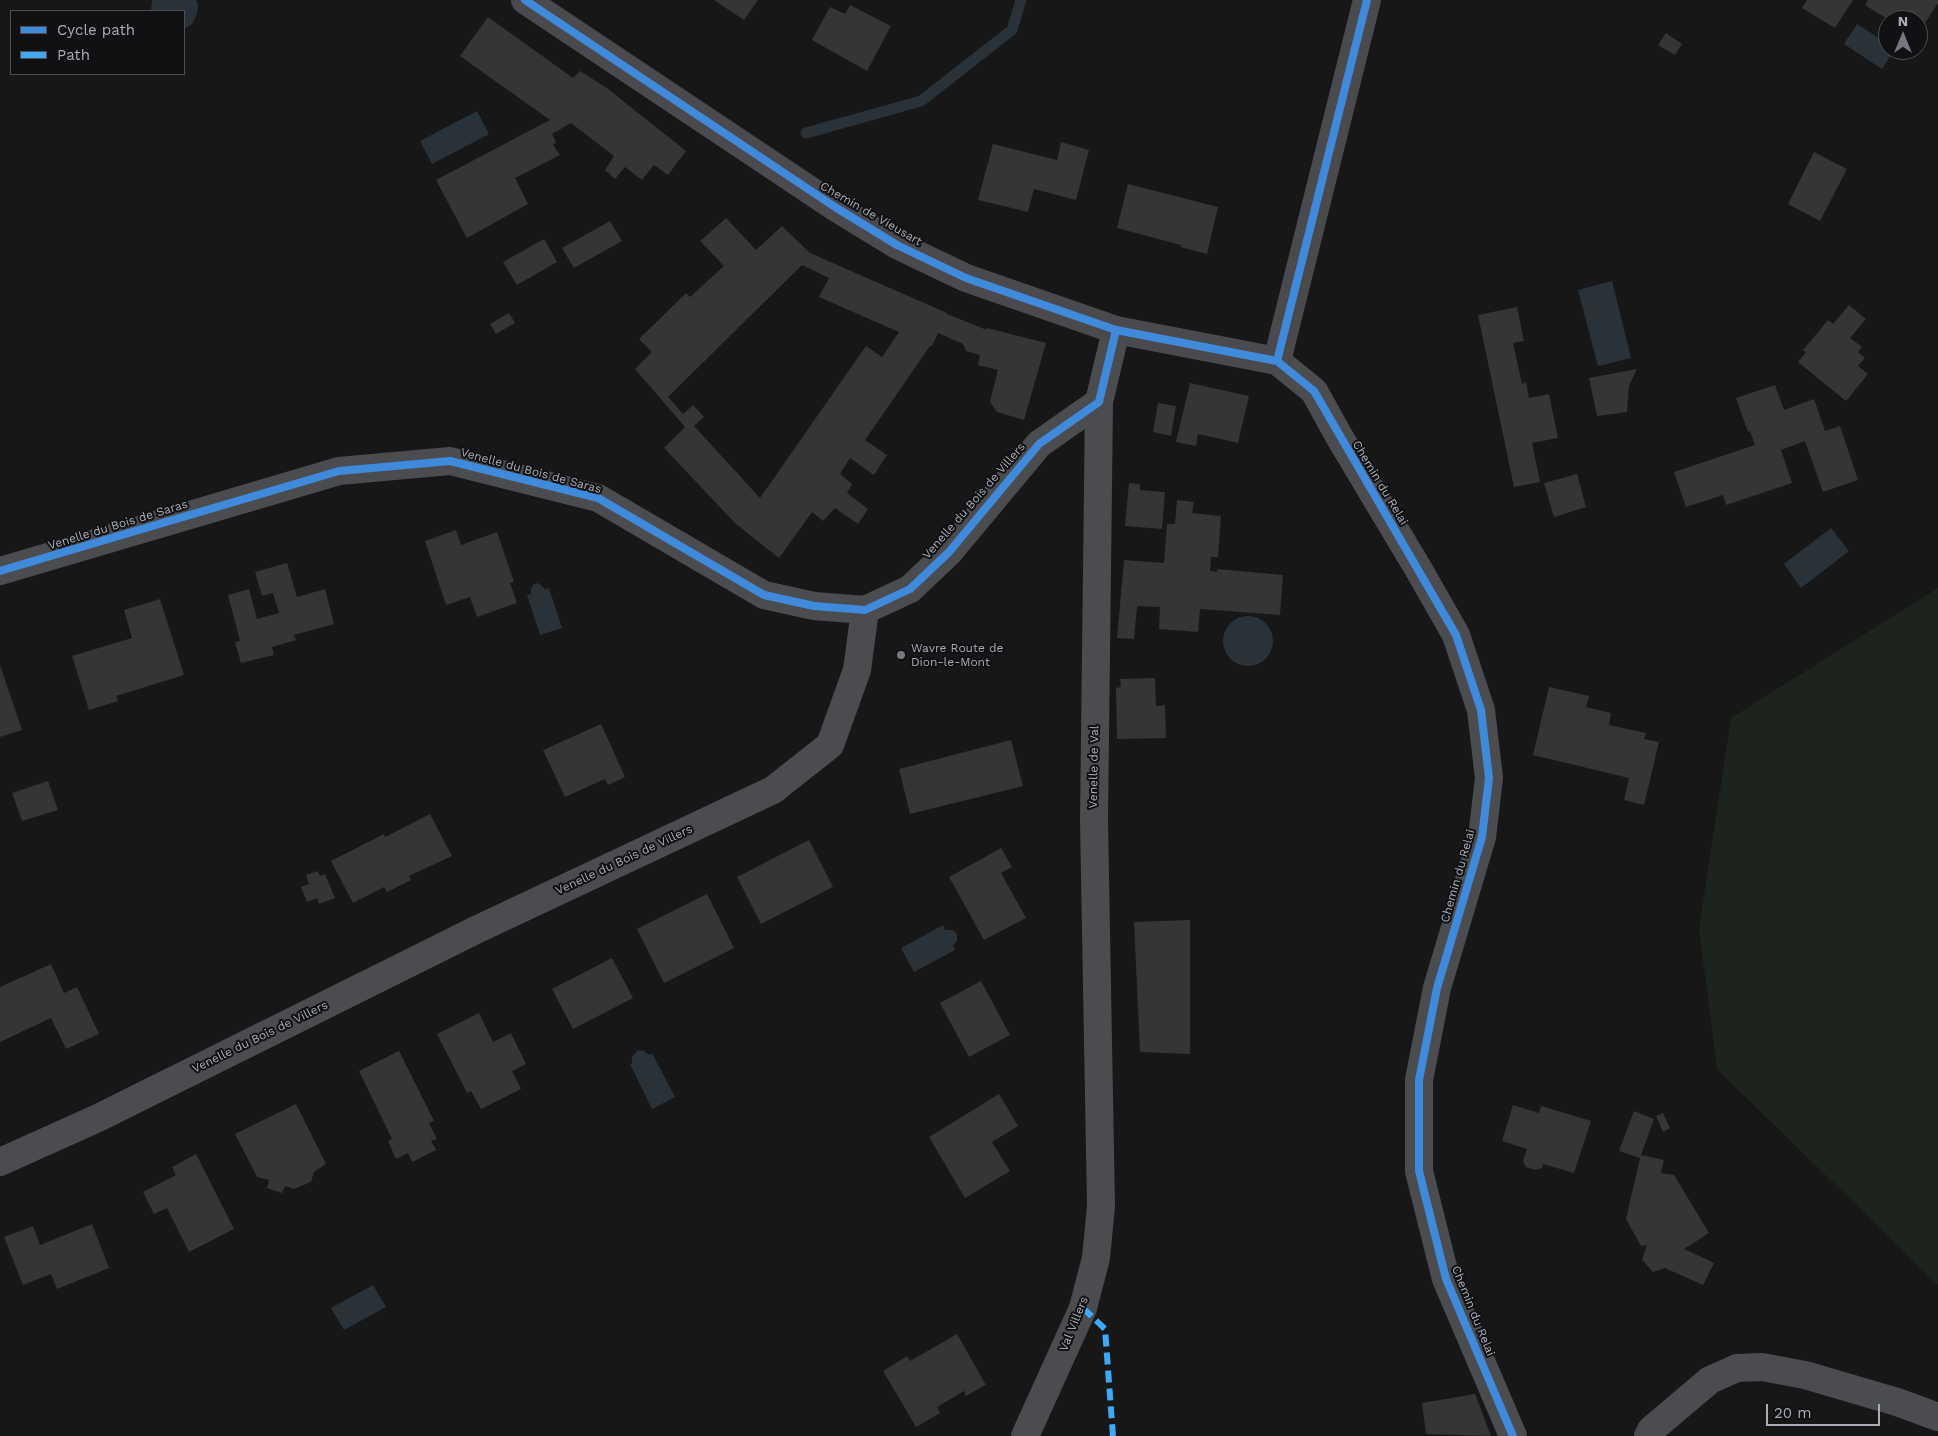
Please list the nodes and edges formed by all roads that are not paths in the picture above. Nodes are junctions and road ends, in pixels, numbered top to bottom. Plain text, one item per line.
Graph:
1 (525, 0) edge
2 (1367, 0) edge
3 (1116, 330) junction
4 (1277, 361) junction
5 (1098, 402) junction
6 (0, 571) edge
7 (865, 610) junction
8 (0, 1162) edge
9 (1101, 1206) joint
10 (1938, 1417) edge
11 (1025, 1436) edge
12 (1513, 1436) edge
13 (1648, 1436) edge

1 - 3 street, Chemin de Vieusart
2 - 4 street
3 - 4 street, Chemin de Vieusart
3 - 5 street, Venelle de Val
4 - 12 street, Chemin du Relai
5 - 7 street, Venelle du Bois de Villers
5 - 9 street, Venelle de Val
6 - 7 street, Venelle du Bois de Saras
7 - 8 street, Venelle du Bois de Villers
9 - 11 street, Val Villers
10 - 13 street

